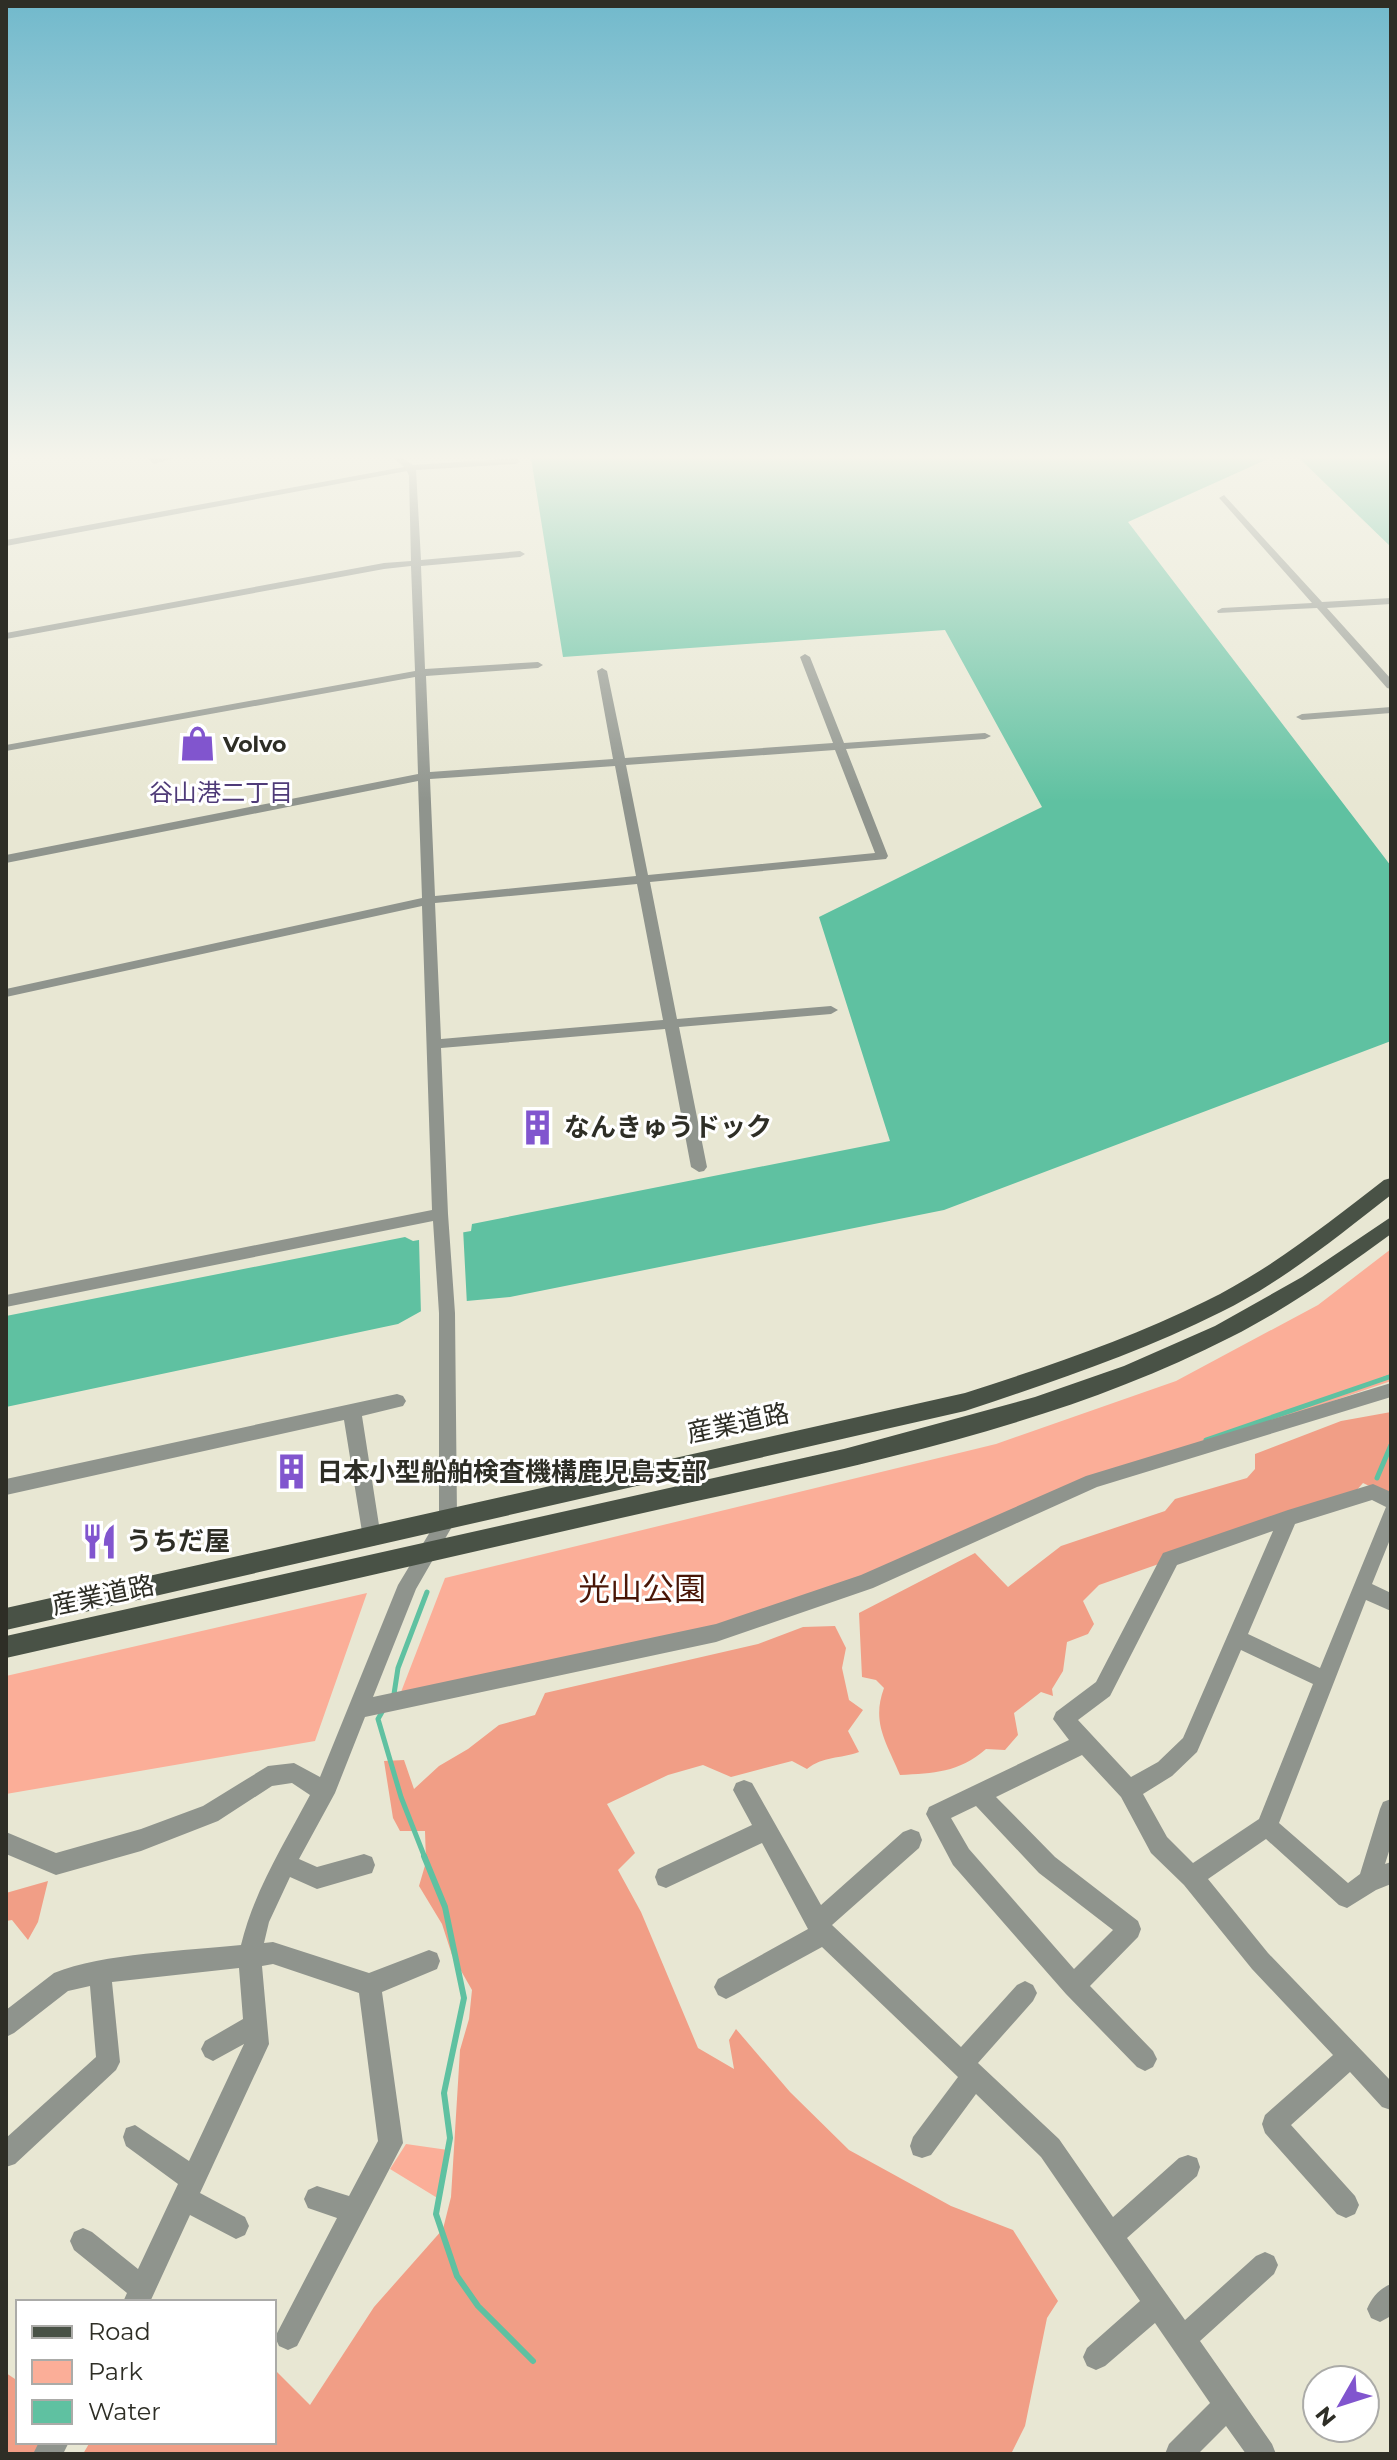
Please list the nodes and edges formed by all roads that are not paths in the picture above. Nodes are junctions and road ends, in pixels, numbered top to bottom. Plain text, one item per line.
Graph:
1 (352, 573) edge
2 (417, 573) edge
3 (1290, 573) edge
4 (1391, 601) edge
5 (1318, 605) junction
6 (1222, 611) dead end
7 (6, 636) edge
8 (805, 657) dead end
9 (538, 665) dead end
10 (602, 671) dead end
11 (421, 673) junction
12 (1391, 686) edge
13 (1391, 710) edge
14 (1302, 717) dead end
15 (985, 736) dead end
16 (840, 746) junction
17 (6, 748) edge
18 (620, 761) junction
19 (426, 776) junction
20 (6, 859) edge
21 (643, 879) junction
22 (430, 900) junction
23 (6, 993) edge
24 (831, 1010) dead end
25 (671, 1024) junction
26 (434, 1044) junction
27 (699, 1167) dead end
28 (1391, 1185) edge
29 (441, 1221) junction
30 (1391, 1224) edge
31 (6, 1301) edge
32 (1391, 1390) edge
33 (397, 1401) dead end
34 (352, 1411) junction
35 (6, 1487) edge
36 (1391, 1501) edge
37 (1391, 1513) edge
38 (448, 1518) junction
39 (1288, 1518) junction
40 (372, 1538) junction
41 (426, 1555) junction
42 (1361, 1588) junction
43 (1391, 1602) edge
44 (6, 1619) edge
45 (1237, 1638) junction
46 (6, 1647) edge
47 (1323, 1679) junction
48 (376, 1705) junction
49 (1085, 1743) junction
50 (744, 1790) dead end
51 (1129, 1790) junction
52 (324, 1792) junction
53 (979, 1794) junction
54 (1391, 1809) edge
55 (1267, 1826) junction
56 (766, 1830) junction
57 (911, 1840) dead end
58 (6, 1843) edge
59 (285, 1864) junction
60 (364, 1865) dead end
61 (1391, 1873) edge
62 (666, 1877) dead end
63 (1192, 1877) junction
64 (1369, 1881) junction
65 (821, 1929) junction
66 (250, 1956) junction
67 (429, 1961) dead end
68 (100, 1972) junction
69 (369, 1985) junction
70 (1074, 1986) junction
71 (726, 1987) dead end
72 (1025, 1993) dead end
73 (6, 2025) edge
74 (256, 2025) junction
75 (213, 2049) dead end
76 (1351, 2055) junction
77 (1145, 2059) dead end
78 (968, 2070) junction
79 (1391, 2098) edge
80 (135, 2137) dead end
81 (922, 2146) dead end
82 (6, 2155) edge
83 (1188, 2167) dead end
84 (190, 2189) junction
85 (317, 2199) dead end
86 (1346, 2205) dead end
87 (353, 2210) junction
88 (236, 2226) dead end
89 (1111, 2235) junction
90 (83, 2241) dead end
91 (1265, 2265) dead end
92 (140, 2296) edge
93 (1158, 2303) junction
94 (288, 2337) dead end
95 (1183, 2339) junction
96 (1096, 2357) dead end
97 (1228, 2404) junction
98 (1179, 2454) edge
99 (1262, 2454) edge

1 - 7 street
2 - 11 street
3 - 5 street
4 - 5 street
5 - 6 street
5 - 12 street
8 - 16 street
9 - 11 street
10 - 18 street
11 - 17 street
11 - 19 street
13 - 14 street
15 - 16 street
16 - 18 street
16 - 21 street
18 - 19 street
18 - 21 street
19 - 20 street
19 - 22 street
21 - 22 street
21 - 25 street
22 - 23 street
22 - 26 street
24 - 25 street
25 - 26 street
25 - 27 street
26 - 29 street
28 - 38 main road, 産業道路
29 - 31 street
29 - 38 street
30 - 41 main road, 産業道路
32 - 48 street
33 - 34 street
34 - 35 street
34 - 40 street
36 - 39 street
37 - 42 street
38 - 40 main road, 産業道路
38 - 41 street
39 - 45 street
39 - 49 street
40 - 44 main road, 産業道路
41 - 46 main road, 産業道路
41 - 48 street
42 - 43 street
42 - 47 street
45 - 47 street
45 - 51 street
47 - 55 street
48 - 52 street
49 - 51 street
49 - 53 street
50 - 56 street
51 - 63 street
52 - 58 street
52 - 59 street
53 - 70 street
53 - 70 street
54 - 64 street
55 - 63 street
55 - 64 street
56 - 62 street
56 - 65 street
57 - 65 street
59 - 60 street
59 - 66 street
61 - 64 street
63 - 76 street
65 - 71 street
65 - 78 street
66 - 68 street
66 - 69 street
66 - 74 street
67 - 69 street
68 - 73 street
68 - 82 street
69 - 87 street
70 - 77 street
72 - 78 street
74 - 75 street
74 - 84 street
76 - 79 street
76 - 86 street
78 - 81 street
78 - 89 street
80 - 84 street
83 - 89 street
84 - 88 street
84 - 92 street
85 - 87 street
87 - 94 street
89 - 93 street
90 - 92 street
91 - 95 street
93 - 95 street
93 - 96 street
95 - 97 street
97 - 98 street
97 - 99 street

